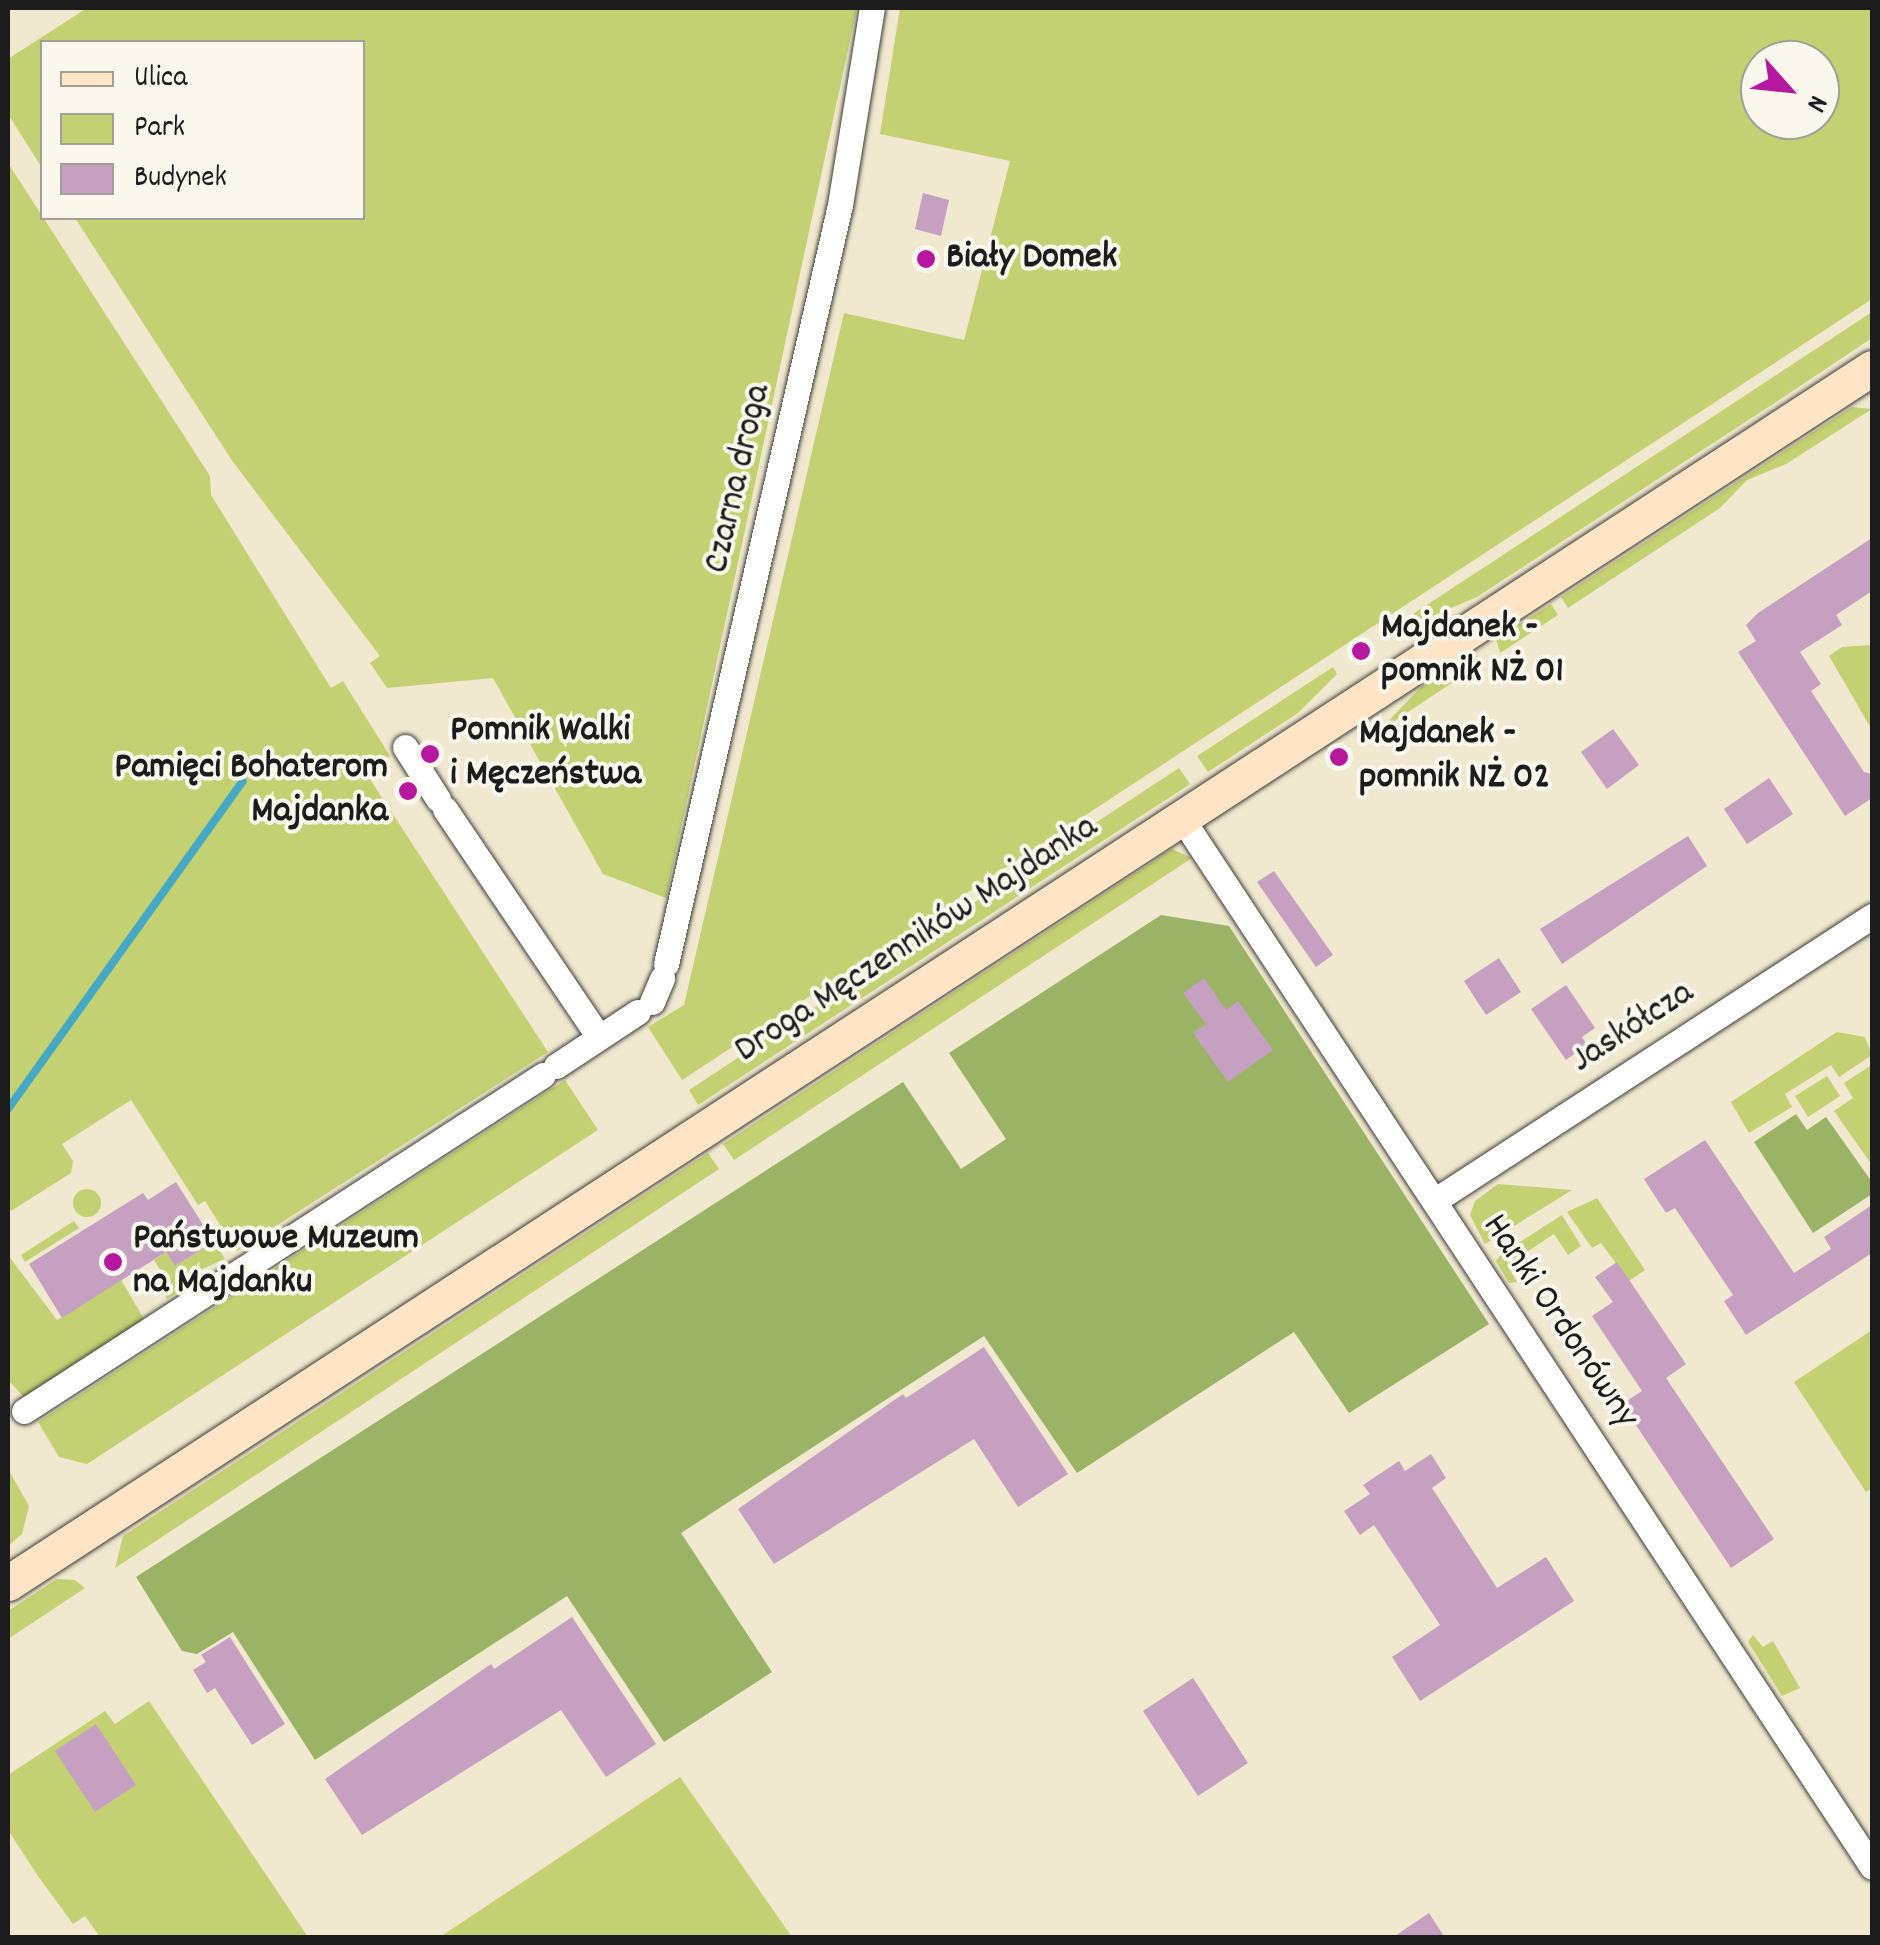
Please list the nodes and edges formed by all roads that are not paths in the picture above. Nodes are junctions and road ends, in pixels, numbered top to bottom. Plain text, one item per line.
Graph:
1 (872, 8) edge
2 (1872, 368) edge
3 (405, 747) dead end
4 (1183, 820) junction
5 (1872, 916) edge
6 (599, 1038) junction
7 (1434, 1201) junction
8 (24, 1411) dead end
9 (8, 1583) edge
10 (1872, 1867) edge

1 - 6 street, Czarna droga
2 - 4 street, Droga Męczenników Majdanka
3 - 6 street
4 - 7 street, Hanki Ordonówny
4 - 9 street, Droga Męczenników Majdanka
5 - 7 street, Jaskółcza
6 - 8 street
7 - 10 street, Hanki Ordonówny

